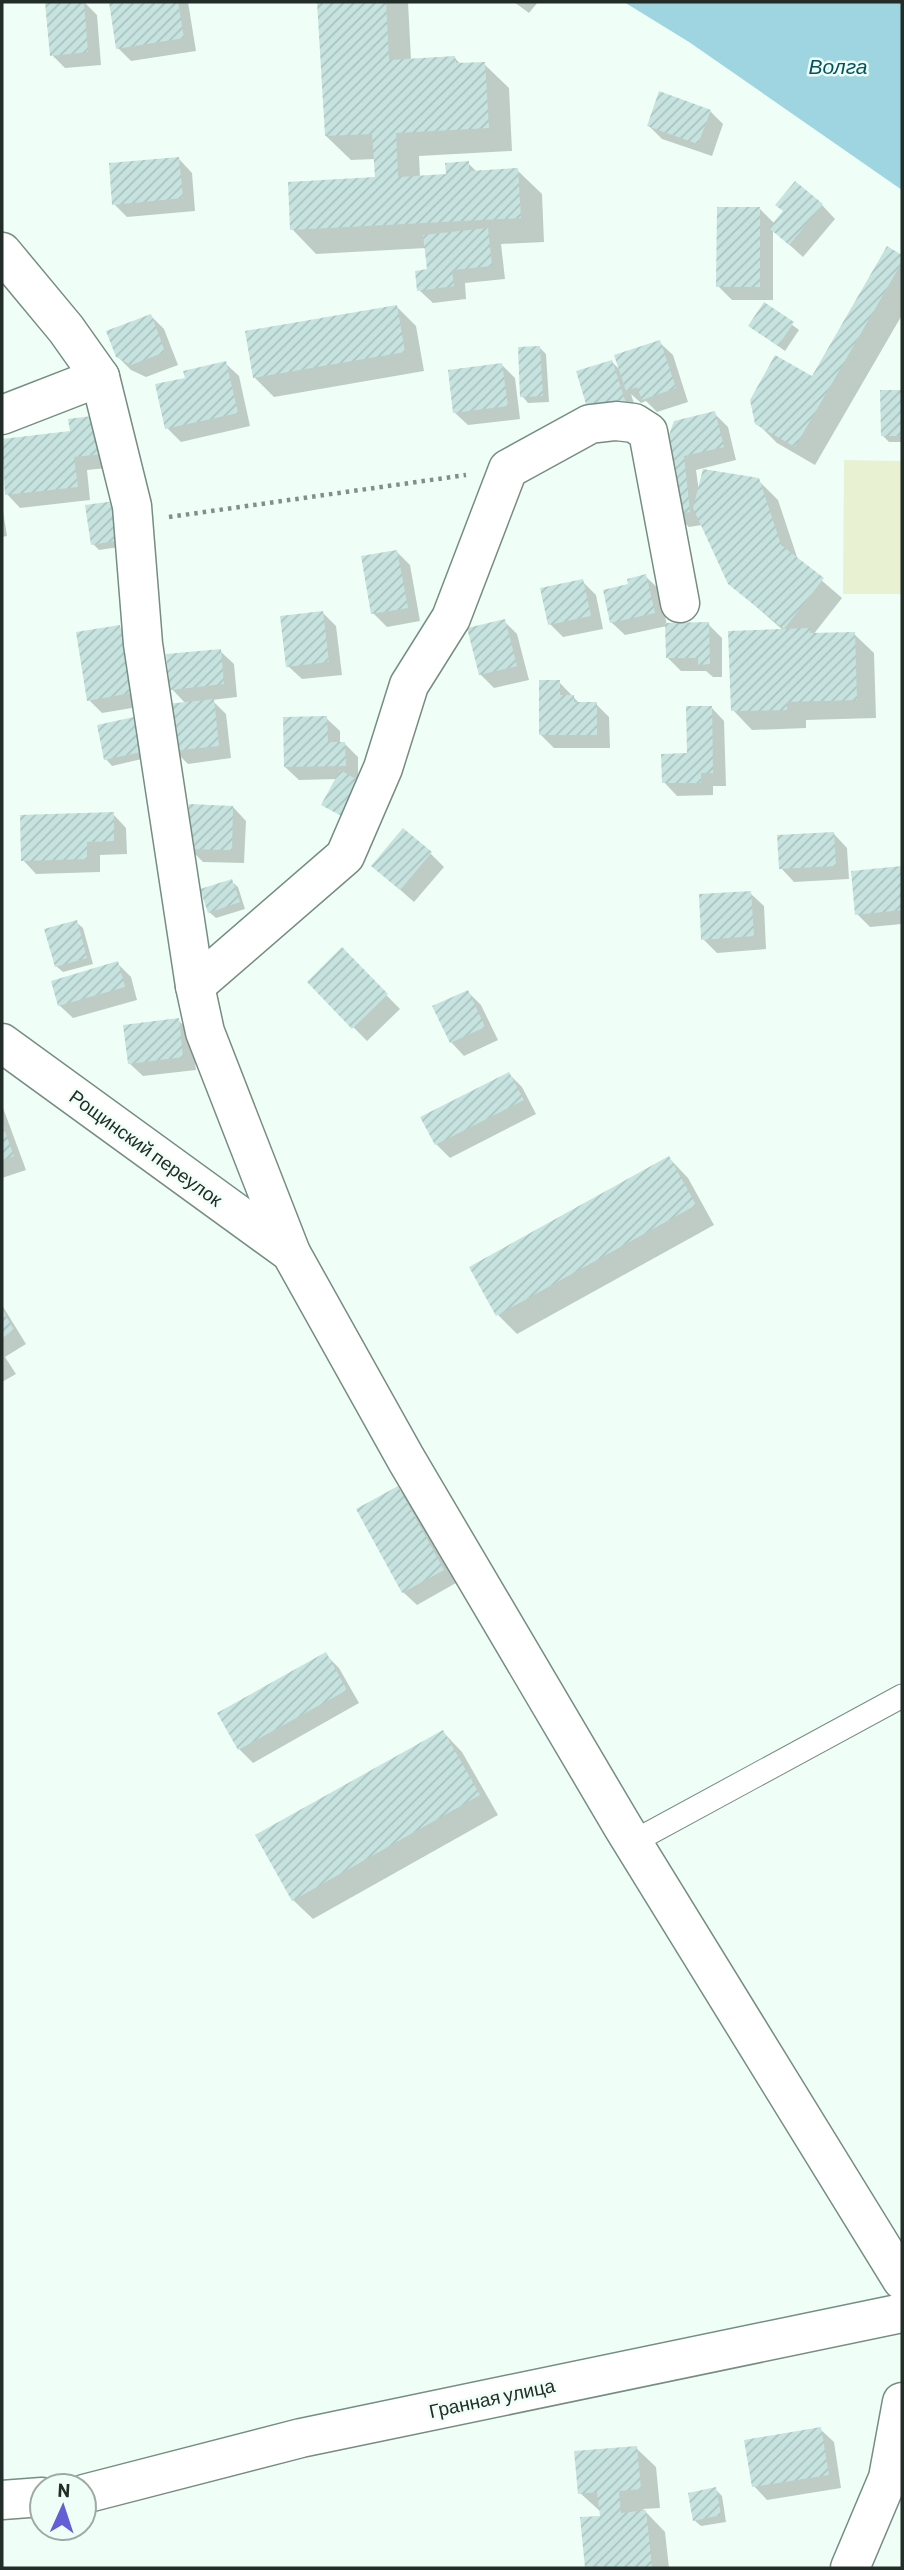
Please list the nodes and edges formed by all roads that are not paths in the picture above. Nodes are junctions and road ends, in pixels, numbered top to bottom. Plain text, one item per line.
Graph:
1 (2, 252) edge
2 (100, 377) junction
3 (2, 415) edge
4 (680, 603) dead end
5 (195, 986) junction
6 (2, 1043) edge
7 (291, 1253) junction
8 (902, 1696) edge
9 (633, 1842) junction
10 (902, 2280) edge
11 (902, 2313) edge
12 (902, 2402) edge
13 (98, 2490) edge
14 (28, 2498) edge
15 (2, 2500) edge
16 (850, 2568) edge

1 - 2 street
2 - 3 street
2 - 5 street
4 - 5 street
5 - 7 street
6 - 7 street, Рощинский переулок
7 - 9 street
8 - 9 lane
9 - 10 street
11 - 13 street, Гранная улица
12 - 16 street
14 - 15 street

